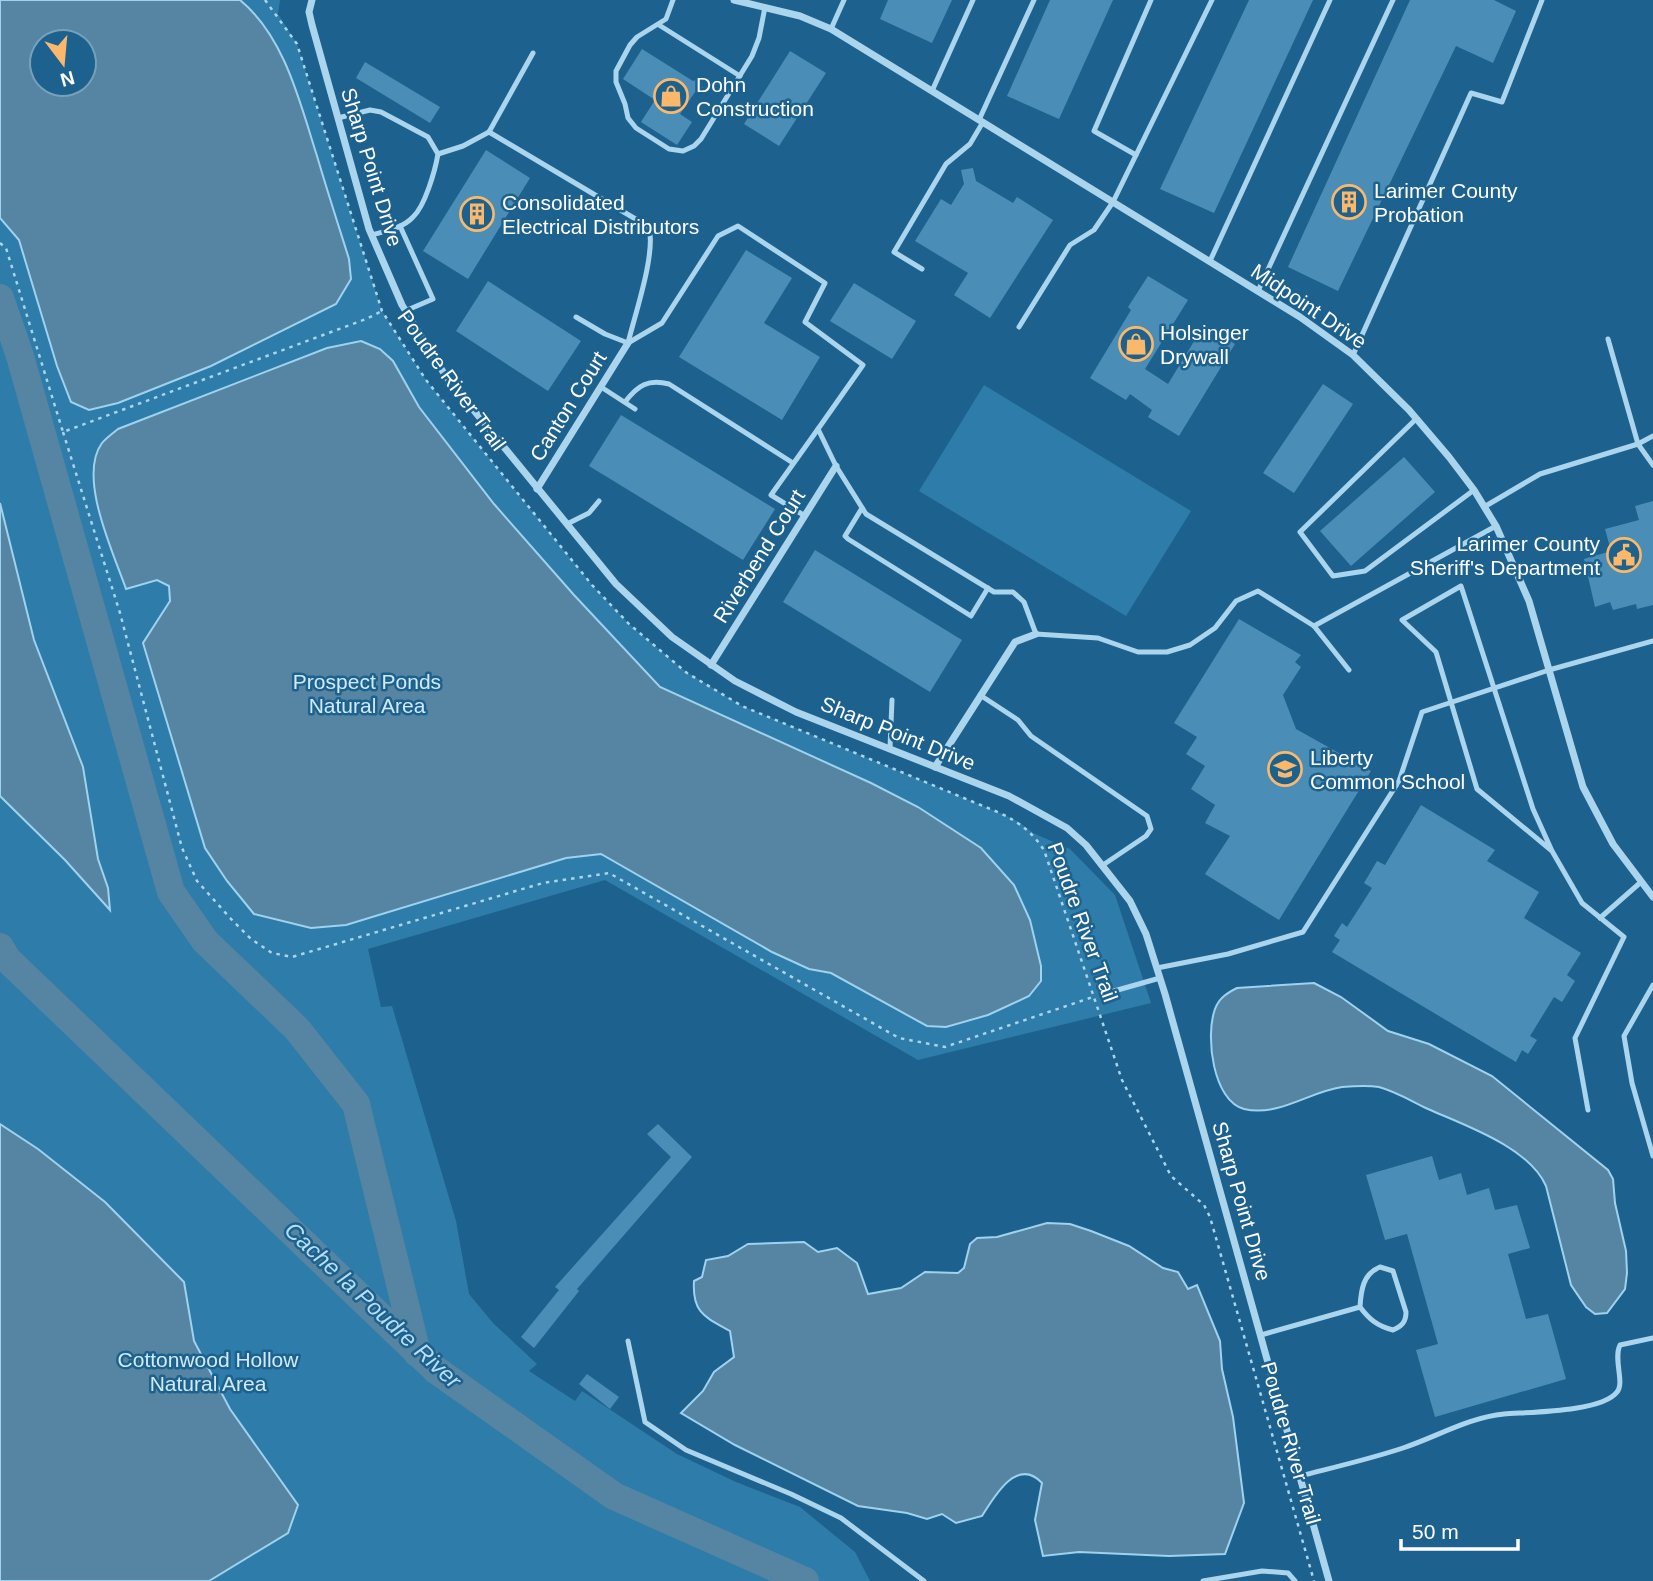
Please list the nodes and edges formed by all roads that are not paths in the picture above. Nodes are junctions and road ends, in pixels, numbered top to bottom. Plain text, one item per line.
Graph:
1 (673, 0) edge
2 (734, 0) edge
3 (844, 0) edge
4 (973, 0) edge
5 (1034, 0) edge
6 (1151, 0) edge
7 (1212, 0) edge
8 (1330, 0) edge
9 (1393, 0) edge
10 (1542, 0) edge
11 (310, 1) edge
12 (765, 7) junction
13 (659, 24) junction
14 (831, 29) junction
15 (533, 53) dead end
16 (740, 76) junction
17 (932, 91) junction
18 (338, 118) junction
19 (981, 121) junction
20 (489, 132) junction
21 (438, 154) junction
22 (1136, 155) junction
23 (1113, 202) junction
24 (400, 226) junction
25 (372, 235) junction
26 (1210, 261) junction
27 (922, 269) dead end
28 (1258, 291) junction
29 (405, 311) junction
30 (576, 317) dead end
31 (1019, 327) dead end
32 (1608, 339) dead end
33 (628, 343) junction
34 (1353, 355) junction
35 (601, 387) junction
36 (625, 402) junction
37 (635, 409) dead end
38 (1416, 419) junction
39 (818, 429) junction
40 (1653, 436) edge
41 (1638, 444) junction
42 (793, 463) junction
43 (1653, 465) edge
44 (836, 466) junction
45 (537, 489) junction
46 (1474, 490) junction
47 (598, 501) dead end
48 (1484, 507) junction
49 (862, 508) junction
50 (805, 516) junction
51 (567, 524) junction
52 (1496, 526) junction
53 (988, 588) junction
54 (1314, 626) junction
55 (1036, 634) junction
56 (1653, 641) edge
57 (711, 665) junction
58 (1349, 670) dead end
59 (1549, 670) junction
60 (1493, 689) junction
61 (980, 695) junction
62 (892, 700) dead end
63 (1451, 702) junction
64 (890, 748) junction
65 (935, 766) junction
66 (1552, 851) junction
67 (1103, 865) junction
68 (1641, 883) junction
69 (1653, 897) edge
70 (1600, 918) junction
71 (1157, 968) junction
72 (1160, 978) junction
73 (1653, 985) edge
74 (1107, 993) dead end
75 (1588, 1110) dead end
76 (1653, 1156) edge
77 (1360, 1307) junction
78 (1261, 1335) junction
79 (1653, 1338) edge
80 (628, 1340) dead end
81 (1300, 1476) junction
82 (924, 1581) edge
83 (1203, 1581) edge
84 (1294, 1581) edge
85 (1329, 1581) edge

1 - 13 lane
2 - 12 street, Midpoint Drive
3 - 14 lane
4 - 17 lane
5 - 19 lane
6 - 22 lane
7 - 22 lane
8 - 26 lane
9 - 28 lane
10 - 34 lane
11 - 18 street, Sharp Point Drive
12 - 14 street, Midpoint Drive
12 - 16 lane
13 - 16 lane
13 - 16 lane
14 - 17 street, Midpoint Drive
15 - 20 lane
17 - 19 street, Midpoint Drive
18 - 21 lane
18 - 25 street, Sharp Point Drive
19 - 23 street, Midpoint Drive
19 - 27 lane
20 - 21 lane
20 - 33 lane
21 - 24 lane
22 - 23 lane
23 - 26 street, Midpoint Drive
23 - 31 lane
24 - 25 lane
24 - 29 lane
25 - 29 street, Sharp Point Drive
26 - 28 street, Midpoint Drive
28 - 34 street, Midpoint Drive
29 - 45 street, Sharp Point Drive
30 - 33 lane
32 - 41 lane
33 - 35 street, Canton Court
33 - 39 lane
34 - 38 street, Midpoint Drive
35 - 36 lane
35 - 45 street, Canton Court
36 - 37 lane
36 - 42 lane
38 - 46 street, Midpoint Drive
38 - 46 lane
39 - 42 lane
39 - 44 lane
40 - 41 lane
41 - 43 lane
41 - 48 lane
42 - 50 lane
44 - 49 lane
44 - 50 street, Riverbend Court
45 - 51 street, Sharp Point Drive
46 - 48 street, Midpoint Drive
47 - 51 lane
48 - 52 street, Midpoint Drive
49 - 53 lane
49 - 53 lane
50 - 57 street, Riverbend Court
51 - 57 street, Sharp Point Drive
52 - 54 lane
52 - 59 street, Midpoint Drive
53 - 55 lane
54 - 55 lane
54 - 58 lane
55 - 61 street
56 - 59 lane
57 - 64 street, Sharp Point Drive
59 - 60 lane
59 - 68 street, Midpoint Drive
60 - 63 lane
60 - 63 lane
60 - 66 lane
61 - 65 street
61 - 67 lane
62 - 64 lane
63 - 66 lane
63 - 71 lane
64 - 65 street, Sharp Point Drive
65 - 67 street, Sharp Point Drive
66 - 70 lane
67 - 71 street, Sharp Point Drive
68 - 69 street, Midpoint Drive
68 - 70 lane
70 - 75 lane
71 - 72 street, Sharp Point Drive
72 - 74 lane
72 - 78 street, Sharp Point Drive
73 - 76 lane
77 - 77 lane
77 - 78 lane
78 - 81 street, Sharp Point Drive
79 - 81 lane
80 - 82 lane
81 - 85 street, Sharp Point Drive
83 - 84 lane

